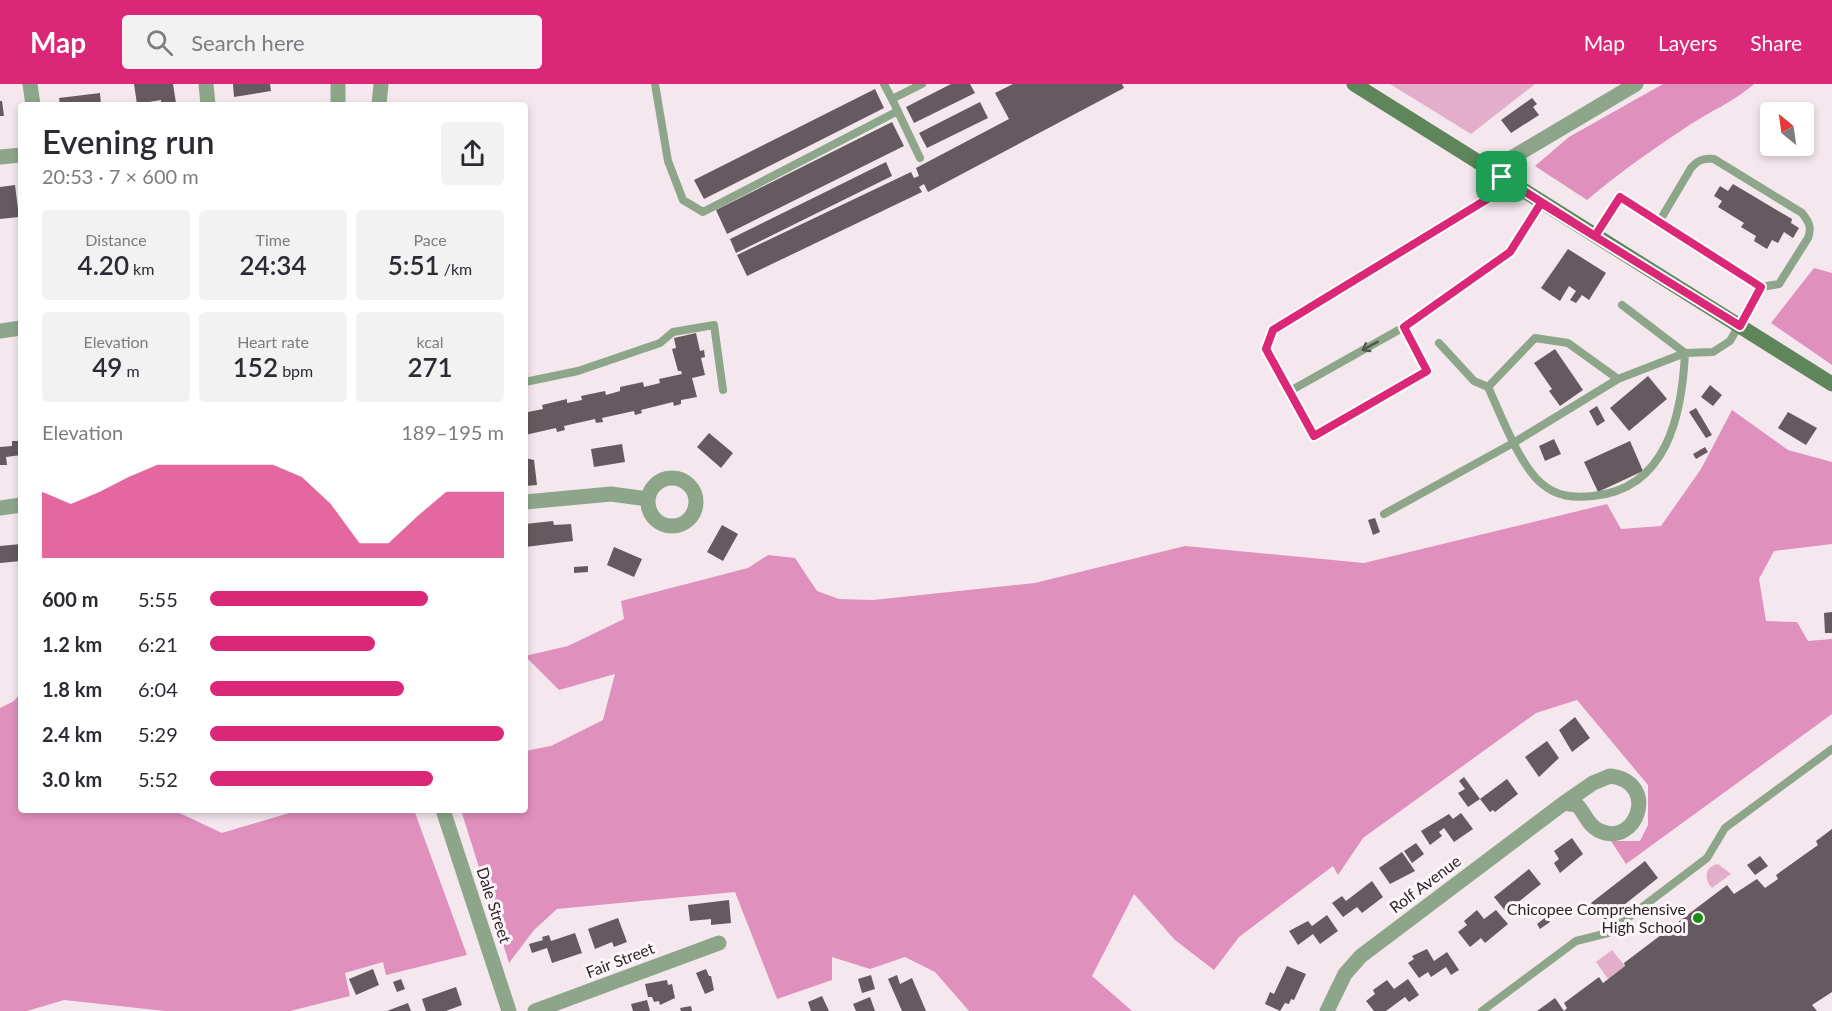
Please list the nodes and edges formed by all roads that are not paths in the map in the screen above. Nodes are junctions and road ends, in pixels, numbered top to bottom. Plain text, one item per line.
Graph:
1 (30, 84) edge
2 (206, 84) edge
3 (338, 84) edge
4 (381, 84) edge
5 (655, 84) edge
6 (884, 84) edge
7 (922, 84) edge
8 (1354, 84) edge
9 (1636, 84) edge
10 (892, 99) junction
11 (33, 102) edge
12 (208, 102) edge
13 (338, 102) edge
14 (379, 102) edge
15 (898, 111) junction
16 (18, 155) edge
17 (0, 157) edge
18 (920, 158) dead end
19 (1496, 173) junction
20 (1541, 203) junction
21 (1659, 222) junction
22 (1595, 236) junction
23 (1761, 287) junction
24 (1622, 305) dead end
25 (1740, 326) junction
26 (1404, 327) junction
27 (18, 328) edge
28 (0, 331) edge
29 (1439, 343) dead end
30 (1685, 353) junction
31 (1618, 379) junction
32 (528, 381) edge
33 (1832, 384) edge
34 (1488, 387) junction
35 (723, 390) dead end
36 (1290, 391) junction
37 (1515, 442) junction
38 (648, 500) dead end
39 (528, 502) edge
40 (18, 506) edge
41 (0, 508) edge
42 (1384, 514) dead end
43 (1832, 749) edge
44 (1564, 803) junction
45 (444, 813) edge
46 (719, 943) dead end
47 (509, 1011) edge
48 (535, 1011) edge
49 (1327, 1011) edge
50 (1482, 1011) edge

1 - 11 street
2 - 12 street
3 - 13 street
4 - 14 street
5 - 15 lane
6 - 10 lane
7 - 10 lane
8 - 19 main road
9 - 19 street
10 - 15 lane
15 - 18 lane
16 - 17 street
19 - 20 main road
19 - 36 lane
20 - 22 main road
20 - 26 lane
21 - 22 lane
21 - 23 lane
21 - 23 lane
22 - 25 main road
23 - 25 lane
24 - 30 lane
25 - 30 lane
25 - 33 main road
26 -> 36 lane
26 - 36 lane
27 - 28 street
29 - 34 lane
30 - 31 lane
30 - 37 lane
31 - 34 lane
31 - 37 lane
32 - 35 lane
34 - 37 lane
37 - 42 lane
38 - 39 street
40 - 41 street
43 - 50 lane
44 - 44 street, Rolf Avenue
44 - 49 street, Rolf Avenue
45 - 47 street, Dale Street
46 - 48 street, Fair Street

